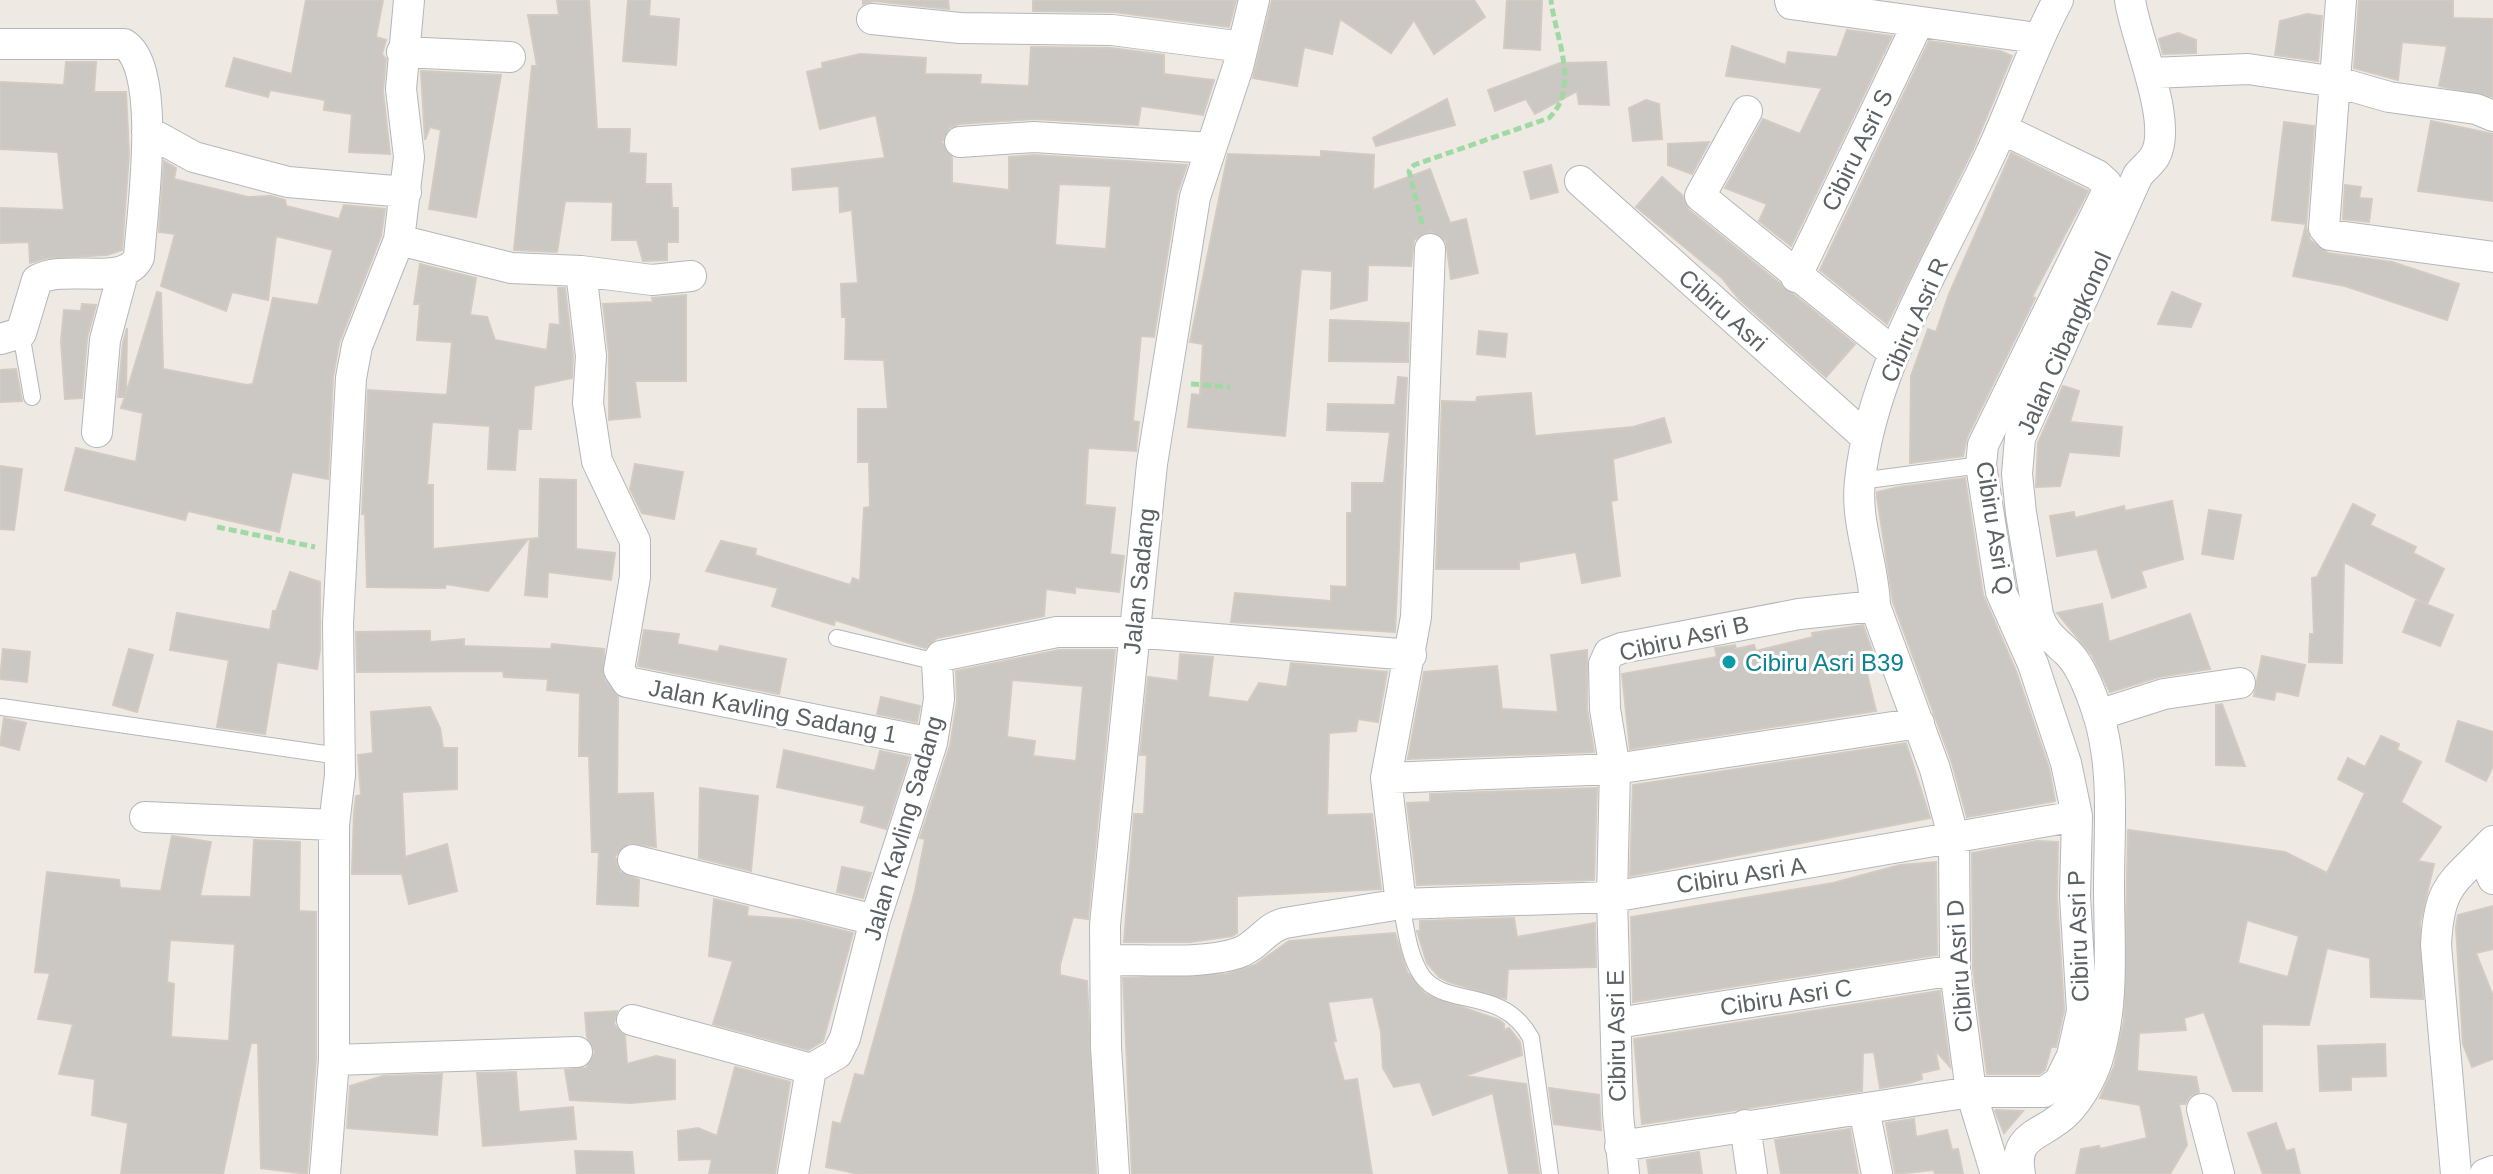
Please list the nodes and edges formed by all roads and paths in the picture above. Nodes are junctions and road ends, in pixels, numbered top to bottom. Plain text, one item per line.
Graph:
1 (409, 0) edge
2 (1254, 0) edge
3 (1551, 0) edge
4 (1790, 0) edge
5 (2058, 0) edge
6 (2130, 0) edge
7 (2341, 0) edge
8 (872, 19) dead end
9 (1918, 23) junction
10 (2037, 38) junction
11 (0, 44) edge
12 (1243, 47) junction
13 (402, 52) junction
14 (510, 57) dead end
15 (2151, 73) junction
16 (2337, 82) junction
17 (1747, 111) dead end
18 (2493, 116) edge
19 (2002, 129) junction
20 (147, 131) junction
21 (960, 142) dead end
22 (1211, 148) junction
23 (1580, 181) dead end
24 (406, 192) junction
25 (399, 240) junction
26 (1430, 249) joint
27 (2493, 257) edge
28 (581, 271) junction
29 (123, 273) junction
30 (691, 276) dead end
31 (1796, 277) junction
32 (10, 336) edge
33 (1894, 353) junction
34 (1164, 382) junction
35 (1230, 387) dead end
36 (32, 397) dead end
37 (97, 432) dead end
38 (1867, 438) junction
39 (1981, 465) junction
40 (1860, 481) junction
41 (217, 527) dead end
42 (343, 552) junction
43 (1875, 606) junction
44 (1133, 632) junction
45 (837, 638) dead end
46 (1411, 655) junction
47 (937, 662) junction
48 (2240, 683) dead end
49 (2, 707) dead end
50 (2098, 715) junction
51 (1919, 723) junction
52 (932, 743) junction
53 (339, 756) junction
54 (1615, 769) junction
55 (1386, 778) junction
56 (2077, 816) junction
57 (145, 817) dead end
58 (334, 825) junction
59 (1954, 839) junction
60 (2489, 858) edge
61 (633, 860) dead end
62 (1612, 897) junction
63 (1401, 904) junction
64 (875, 920) junction
65 (1106, 960) junction
66 (1955, 970) junction
67 (632, 1020) dead end
68 (1617, 1023) junction
69 (577, 1052) dead end
70 (334, 1060) junction
71 (811, 1069) junction
72 (1984, 1091) junction
73 (1864, 1109) junction
74 (2202, 1109) dead end
75 (1745, 1125) junction
76 (1622, 1160) edge
77 (2493, 1171) edge
78 (325, 1174) edge
79 (793, 1174) edge
80 (1114, 1174) edge
81 (1550, 1174) edge
82 (1752, 1174) edge
83 (1877, 1174) edge
84 (1996, 1174) edge
85 (2020, 1174) edge
86 (2219, 1174) edge
87 (2456, 1174) edge
88 (2485, 1174) edge

1 - 13 street
2 - 12 street, Jalan Sadang
3 - 26 path
4 - 9 street
5 - 10 street, Cibiru Asri R
6 - 15 street, Jalan Cibangkonol
7 - 16 street
8 - 12 street
9 - 10 street
9 - 31 street, Cibiru Asri S
10 - 19 street, Cibiru Asri R
11 - 20 street
12 - 22 street, Jalan Sadang
13 - 14 street
13 - 24 street
15 - 16 street
15 - 50 street, Jalan Cibangkonol
16 - 18 street
16 - 27 street
17 - 31 street
19 - 33 street, Cibiru Asri R
19 - 39 street, Cibiru Asri Q
20 - 24 street
20 - 29 street
21 - 22 street
22 - 34 street, Jalan Sadang
23 - 38 street, Cibiru Asri
24 - 25 street
25 - 28 street
25 - 42 street
26 - 46 street
28 - 30 street
28 - 52 street, Jalan Kavling Sadang 1
29 - 32 street
29 - 37 street
31 - 33 street
32 - 36 lane
33 - 38 street, Cibiru Asri R
34 - 35 path
34 - 44 street, Jalan Sadang
38 - 40 street, Cibiru Asri R
39 - 40 lane
39 - 56 street, Cibiru Asri Q
40 - 43 street, Cibiru Asri R
41 - 42 path
42 - 53 street
43 - 51 street, Cibiru Asri R
43 - 54 street, Cibiru Asri B
44 - 46 street
44 - 47 street
44 - 65 street, Jalan Sadang
45 - 47 lane
46 - 55 street
47 - 52 street, Jalan Kavling Sadang
48 - 50 street
49 - 53 lane
50 - 85 street, Jalan Cibangkonol
51 - 54 street
51 - 59 street, Cibiru Asri R
52 - 64 street, Jalan Kavling Sadang
53 - 58 street
54 - 55 street
54 - 62 street, Cibiru Asri B
55 - 63 street
56 - 59 street, Cibiru Asri A
56 - 72 street, Cibiru Asri P
57 - 58 street
58 - 70 street
59 - 62 street, Cibiru Asri A
59 - 66 street, Cibiru Asri D
60 - 87 street
61 - 64 street
62 - 63 street, Cibiru Asri A
62 - 68 street, Cibiru Asri E
63 - 65 street, Cibiru Asri A
63 - 81 lane
64 - 71 street, Jalan Kavling Sadang
65 - 80 street, Jalan Sadang
66 - 68 street, Cibiru Asri C
66 - 72 street, Cibiru Asri D
67 - 71 street
68 - 76 street, Cibiru Asri E
69 - 70 street
70 - 78 street
71 - 79 street
72 - 73 street
72 - 84 street
73 - 75 street
73 - 83 street
74 - 86 street
75 - 76 street
75 - 82 street
77 - 88 street

